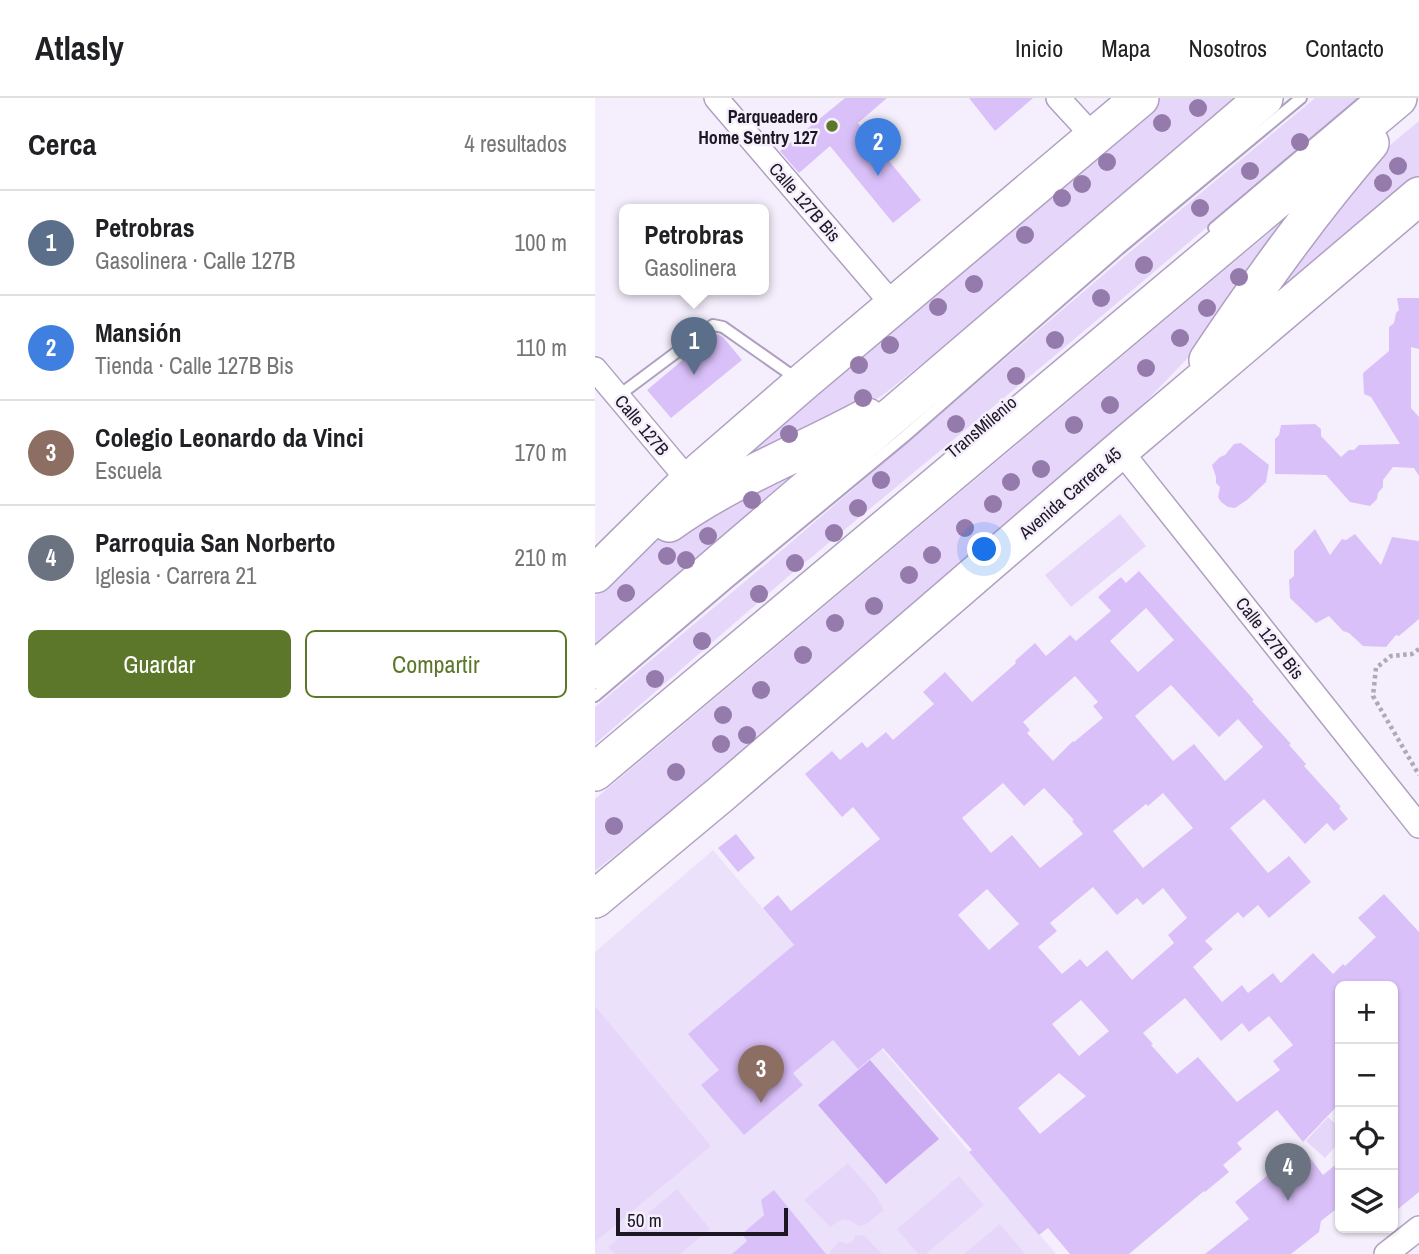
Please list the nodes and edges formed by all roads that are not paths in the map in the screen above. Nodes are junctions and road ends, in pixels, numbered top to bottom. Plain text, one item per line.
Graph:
1 (716, 98) edge
2 (1058, 98) edge
3 (1264, 98) edge
4 (1301, 98) edge
5 (1368, 98) edge
6 (1398, 98) edge
7 (1410, 98) edge
8 (1137, 99) edge
9 (1093, 136) junction
10 (1419, 196) edge
11 (1209, 233) dead end
12 (894, 306) junction
13 (595, 369) edge
14 (935, 379) junction
15 (802, 383) junction
16 (618, 396) junction
17 (1182, 398) junction
18 (1120, 450) junction
19 (689, 481) junction
20 (595, 575) edge
21 (595, 670) edge
22 (595, 696) edge
23 (595, 757) edge
24 (604, 758) edge
25 (1419, 826) edge
26 (595, 899) edge
27 (1419, 1228) edge
28 (1386, 1254) edge

1 - 12 street, Calle 127B Bis
2 - 9 street
3 - 14 highway
4 - 22 lane
5 - 11 lane
6 - 24 highway
7 - 17 highway
8 - 9 highway
9 - 12 highway
10 - 17 highway, Avenida Carrera 45
12 - 15 highway
13 - 16 street, Calle 127B
14 - 20 highway
14 - 21 highway
15 - 16 lane
15 - 19 highway
16 - 19 street, Calle 127B
17 - 18 highway, Avenida Carrera 45
18 - 25 street, Calle 127B Bis
18 - 26 highway, Avenida Carrera 45
19 - 20 highway
23 - 24 lane
27 - 28 street

